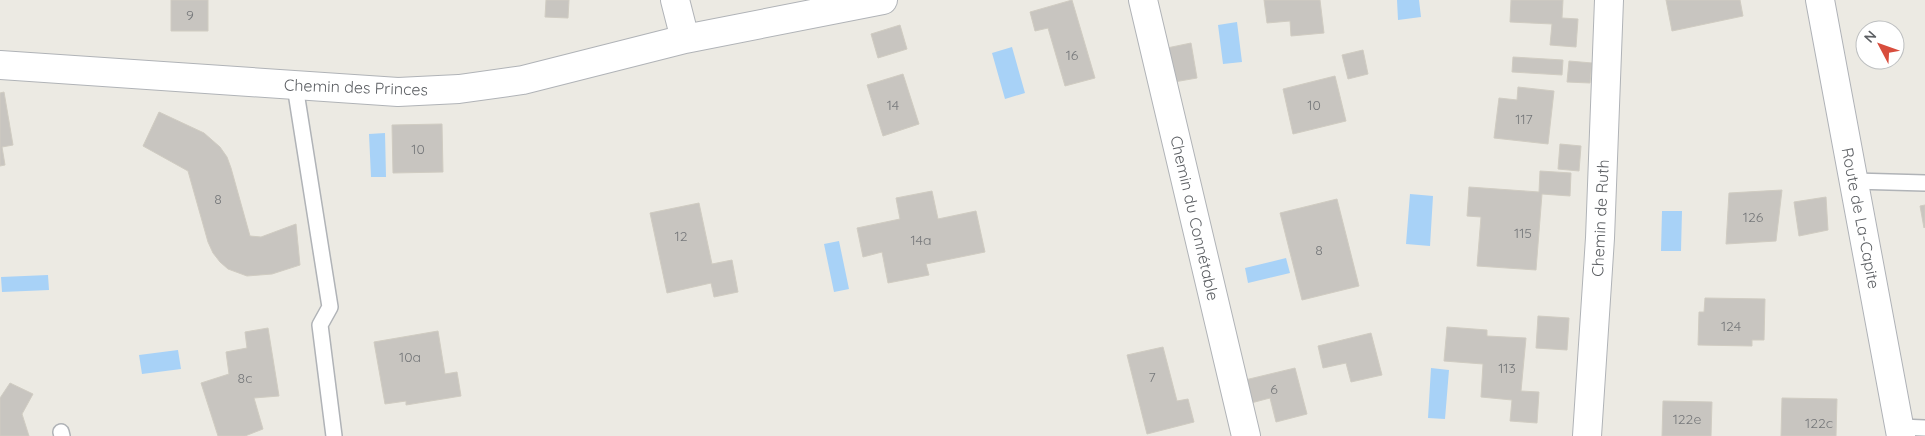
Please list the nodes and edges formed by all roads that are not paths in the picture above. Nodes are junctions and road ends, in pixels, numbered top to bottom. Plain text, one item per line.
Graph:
1 (675, 0) edge
2 (883, 0) edge
3 (1143, 0) edge
4 (1608, 0) edge
5 (1820, 0) edge
6 (684, 39) junction
7 (0, 64) edge
8 (295, 86) junction
9 (1854, 181) junction
10 (1925, 183) edge
11 (1909, 431) edge
12 (334, 436) edge
13 (1246, 436) edge
14 (1587, 436) edge

1 - 6 street
2 - 6 street, Chemin des Princes
3 - 13 street, Chemin du Connétable
4 - 14 street, Chemin de Ruth
5 - 9 street, Route de La-Capite
6 - 8 street, Chemin des Princes
7 - 8 street, Chemin des Princes
8 - 12 lane
9 - 10 lane
9 - 11 street, Route de La-Capite

